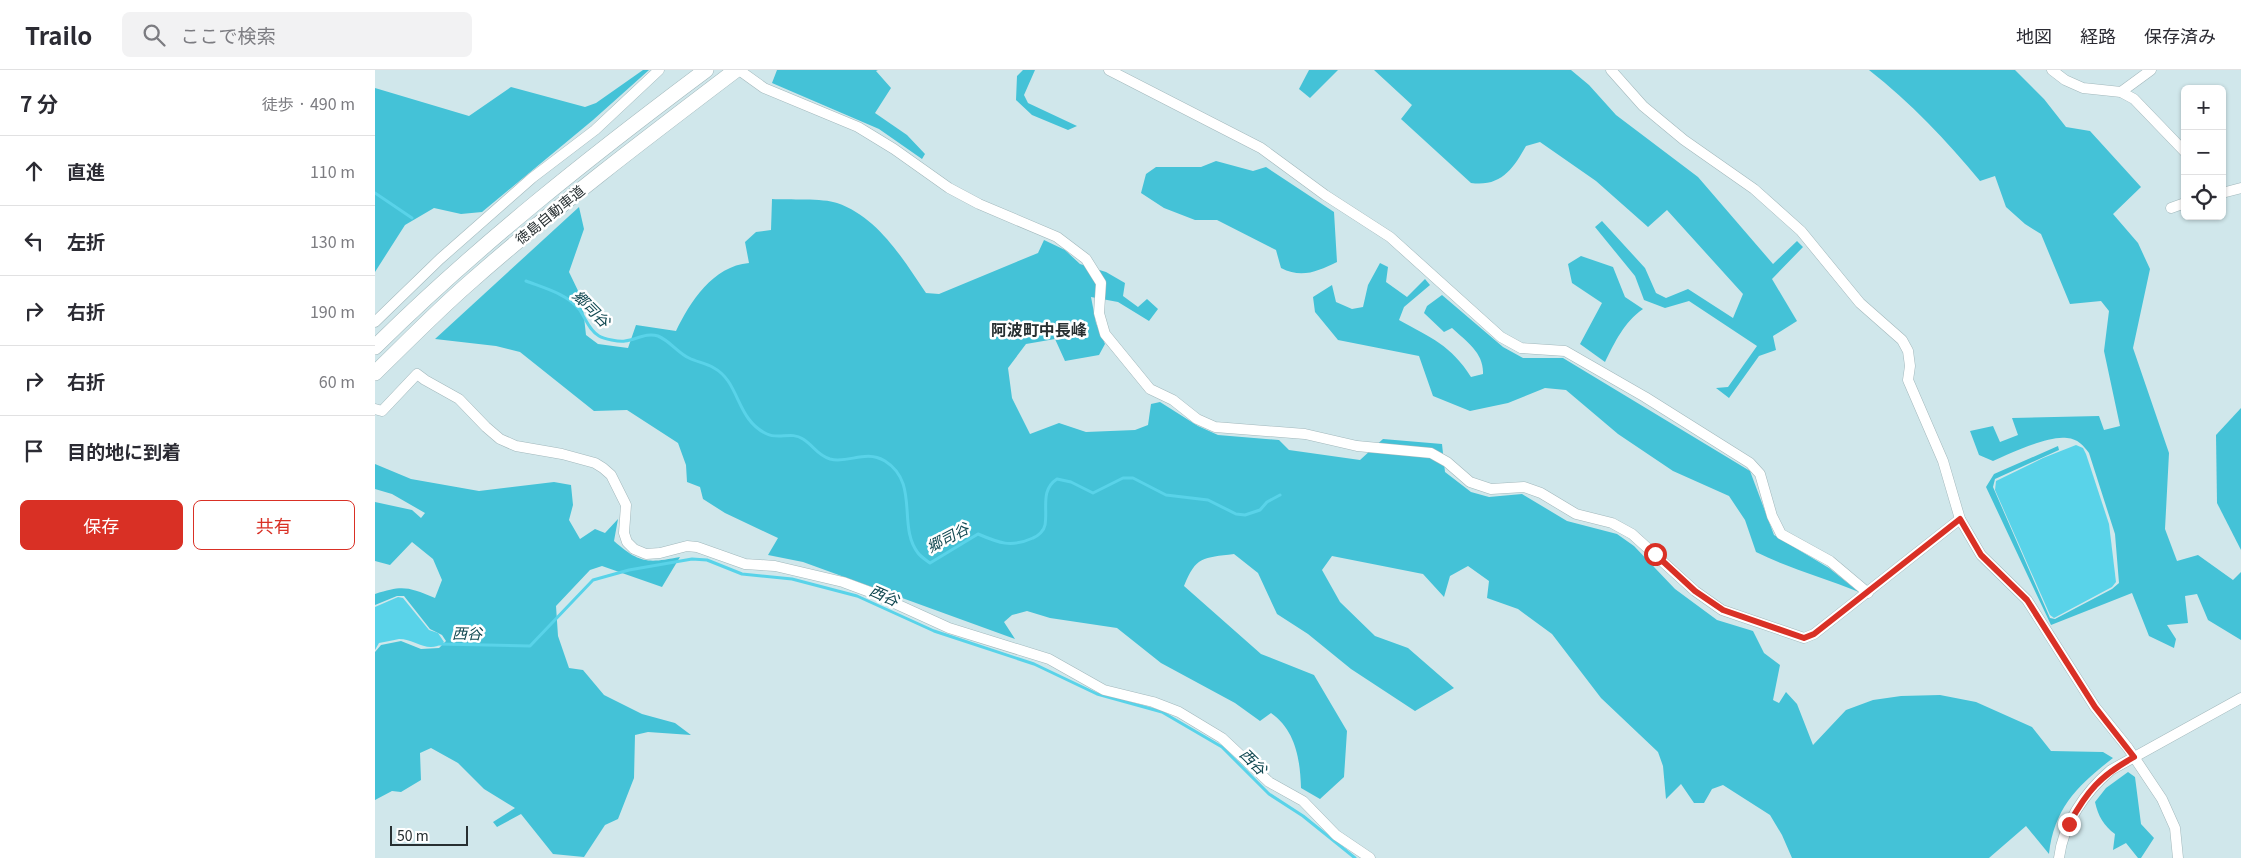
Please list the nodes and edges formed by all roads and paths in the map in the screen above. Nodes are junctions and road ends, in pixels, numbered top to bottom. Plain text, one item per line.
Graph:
1 (659, 70) edge
2 (705, 70) edge
3 (737, 70) edge
4 (1109, 70) edge
5 (1611, 70) edge
6 (2052, 70) edge
7 (2151, 70) edge
8 (2121, 92) junction
9 (2181, 148) edge
10 (2241, 188) edge
11 (2226, 192) edge
12 (2181, 204) edge
13 (2171, 208) dead end
14 (375, 322) edge
15 (375, 347) edge
16 (375, 373) edge
17 (375, 409) edge
18 (1960, 519) junction
19 (1868, 593) junction
20 (2241, 698) edge
21 (2134, 757) junction
22 (1370, 858) edge
23 (2059, 858) edge
24 (2178, 858) edge

1 - 14 street
2 - 15 highway, 徳島自動車道
3 - 16 highway, 徳島自動車道
3 - 19 street
4 - 19 street
5 - 18 street
6 - 8 street
7 - 8 street
8 - 9 street
10 - 11 street
12 - 13 street
17 - 22 street
18 - 19 street
18 - 21 street
20 - 21 street
21 - 23 street
21 - 24 street

